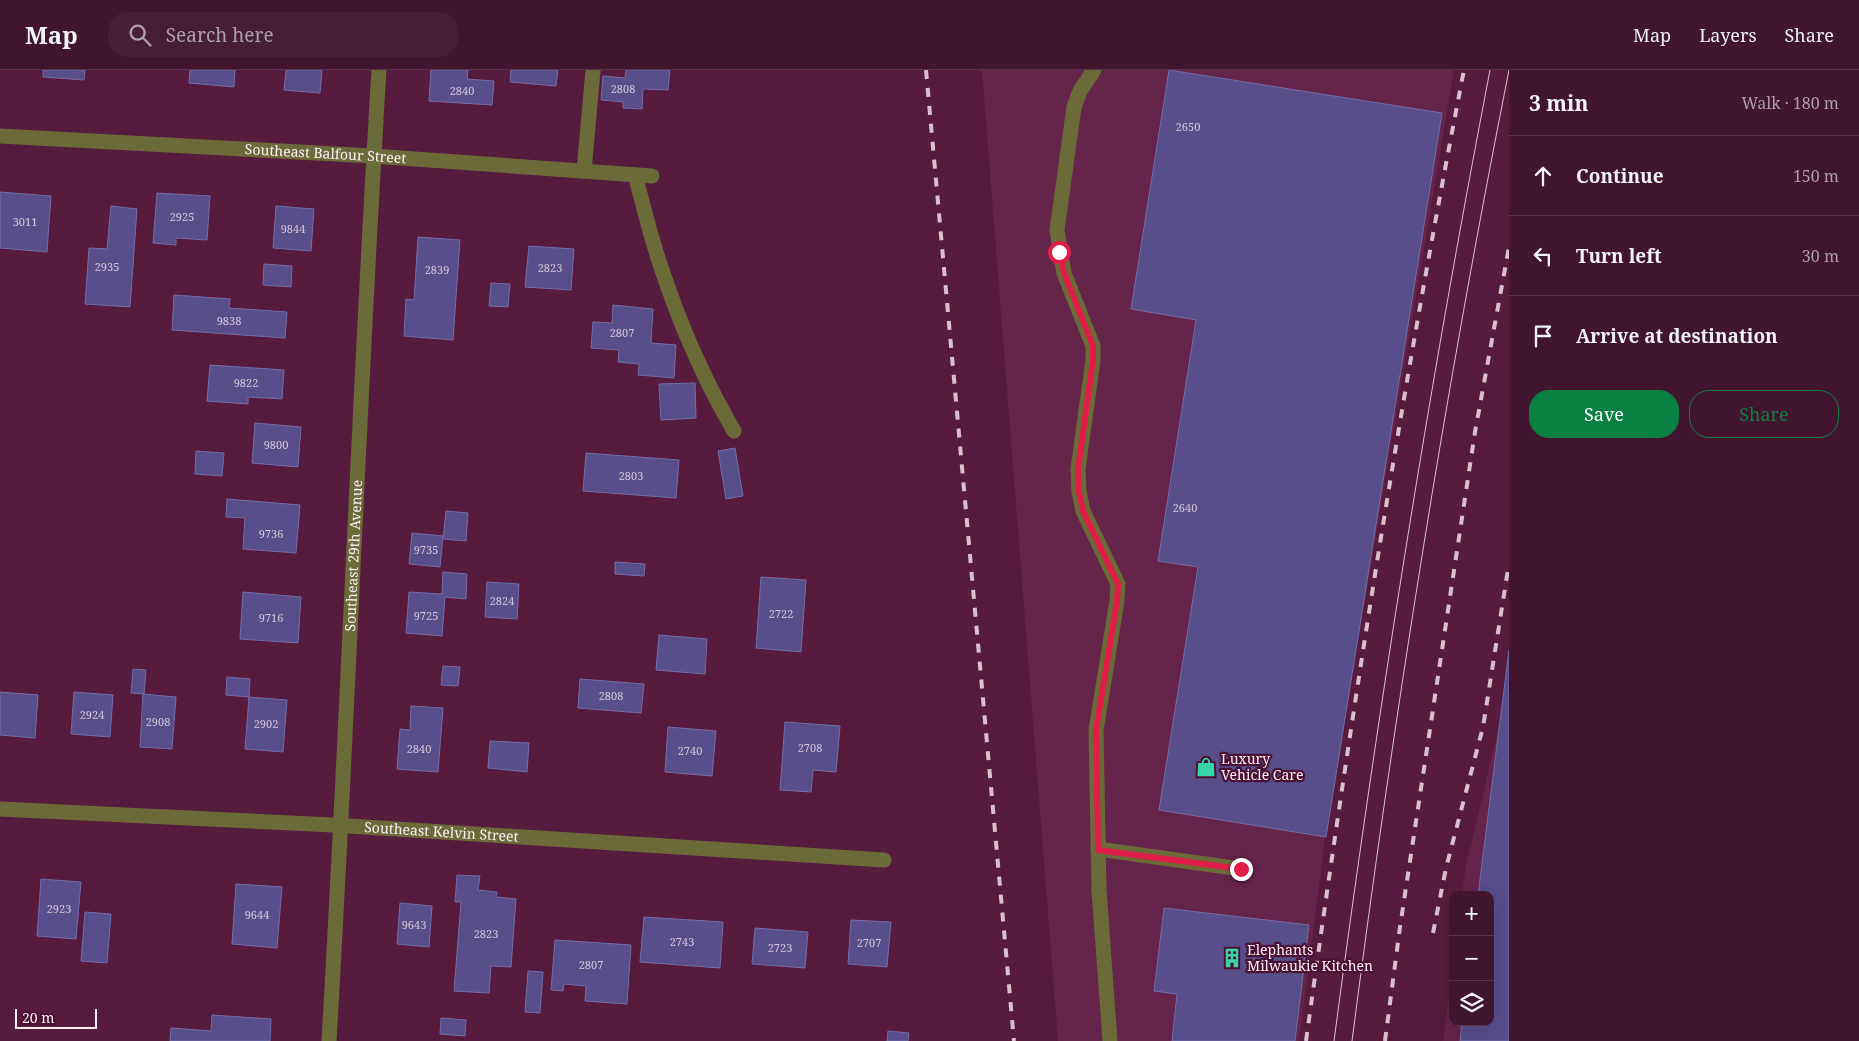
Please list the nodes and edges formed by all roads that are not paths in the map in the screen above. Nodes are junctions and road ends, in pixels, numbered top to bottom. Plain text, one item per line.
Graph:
1 (379, 70) edge
2 (593, 70) edge
3 (1094, 70) edge
4 (0, 136) edge
5 (373, 156) junction
6 (584, 172) junction
7 (635, 175) junction
8 (652, 176) dead end
9 (734, 431) dead end
10 (0, 809) edge
11 (342, 826) junction
12 (1098, 850) junction
13 (884, 860) dead end
14 (1241, 869) dead end
15 (330, 1041) edge
16 (1110, 1041) edge

1 - 5 street, Southeast 29th Avenue
2 - 6 street
3 - 12 street
4 - 5 street, Southeast Balfour Street
5 - 6 street, Southeast Balfour Street
5 - 11 street, Southeast 29th Avenue
6 - 7 street, Southeast Balfour Street
7 - 8 street, Southeast Balfour Street
7 - 9 street
10 - 11 street, Southeast Kelvin Street
11 - 13 street, Southeast Kelvin Street
11 - 15 street, Southeast 29th Avenue
12 - 14 street
12 - 16 street

